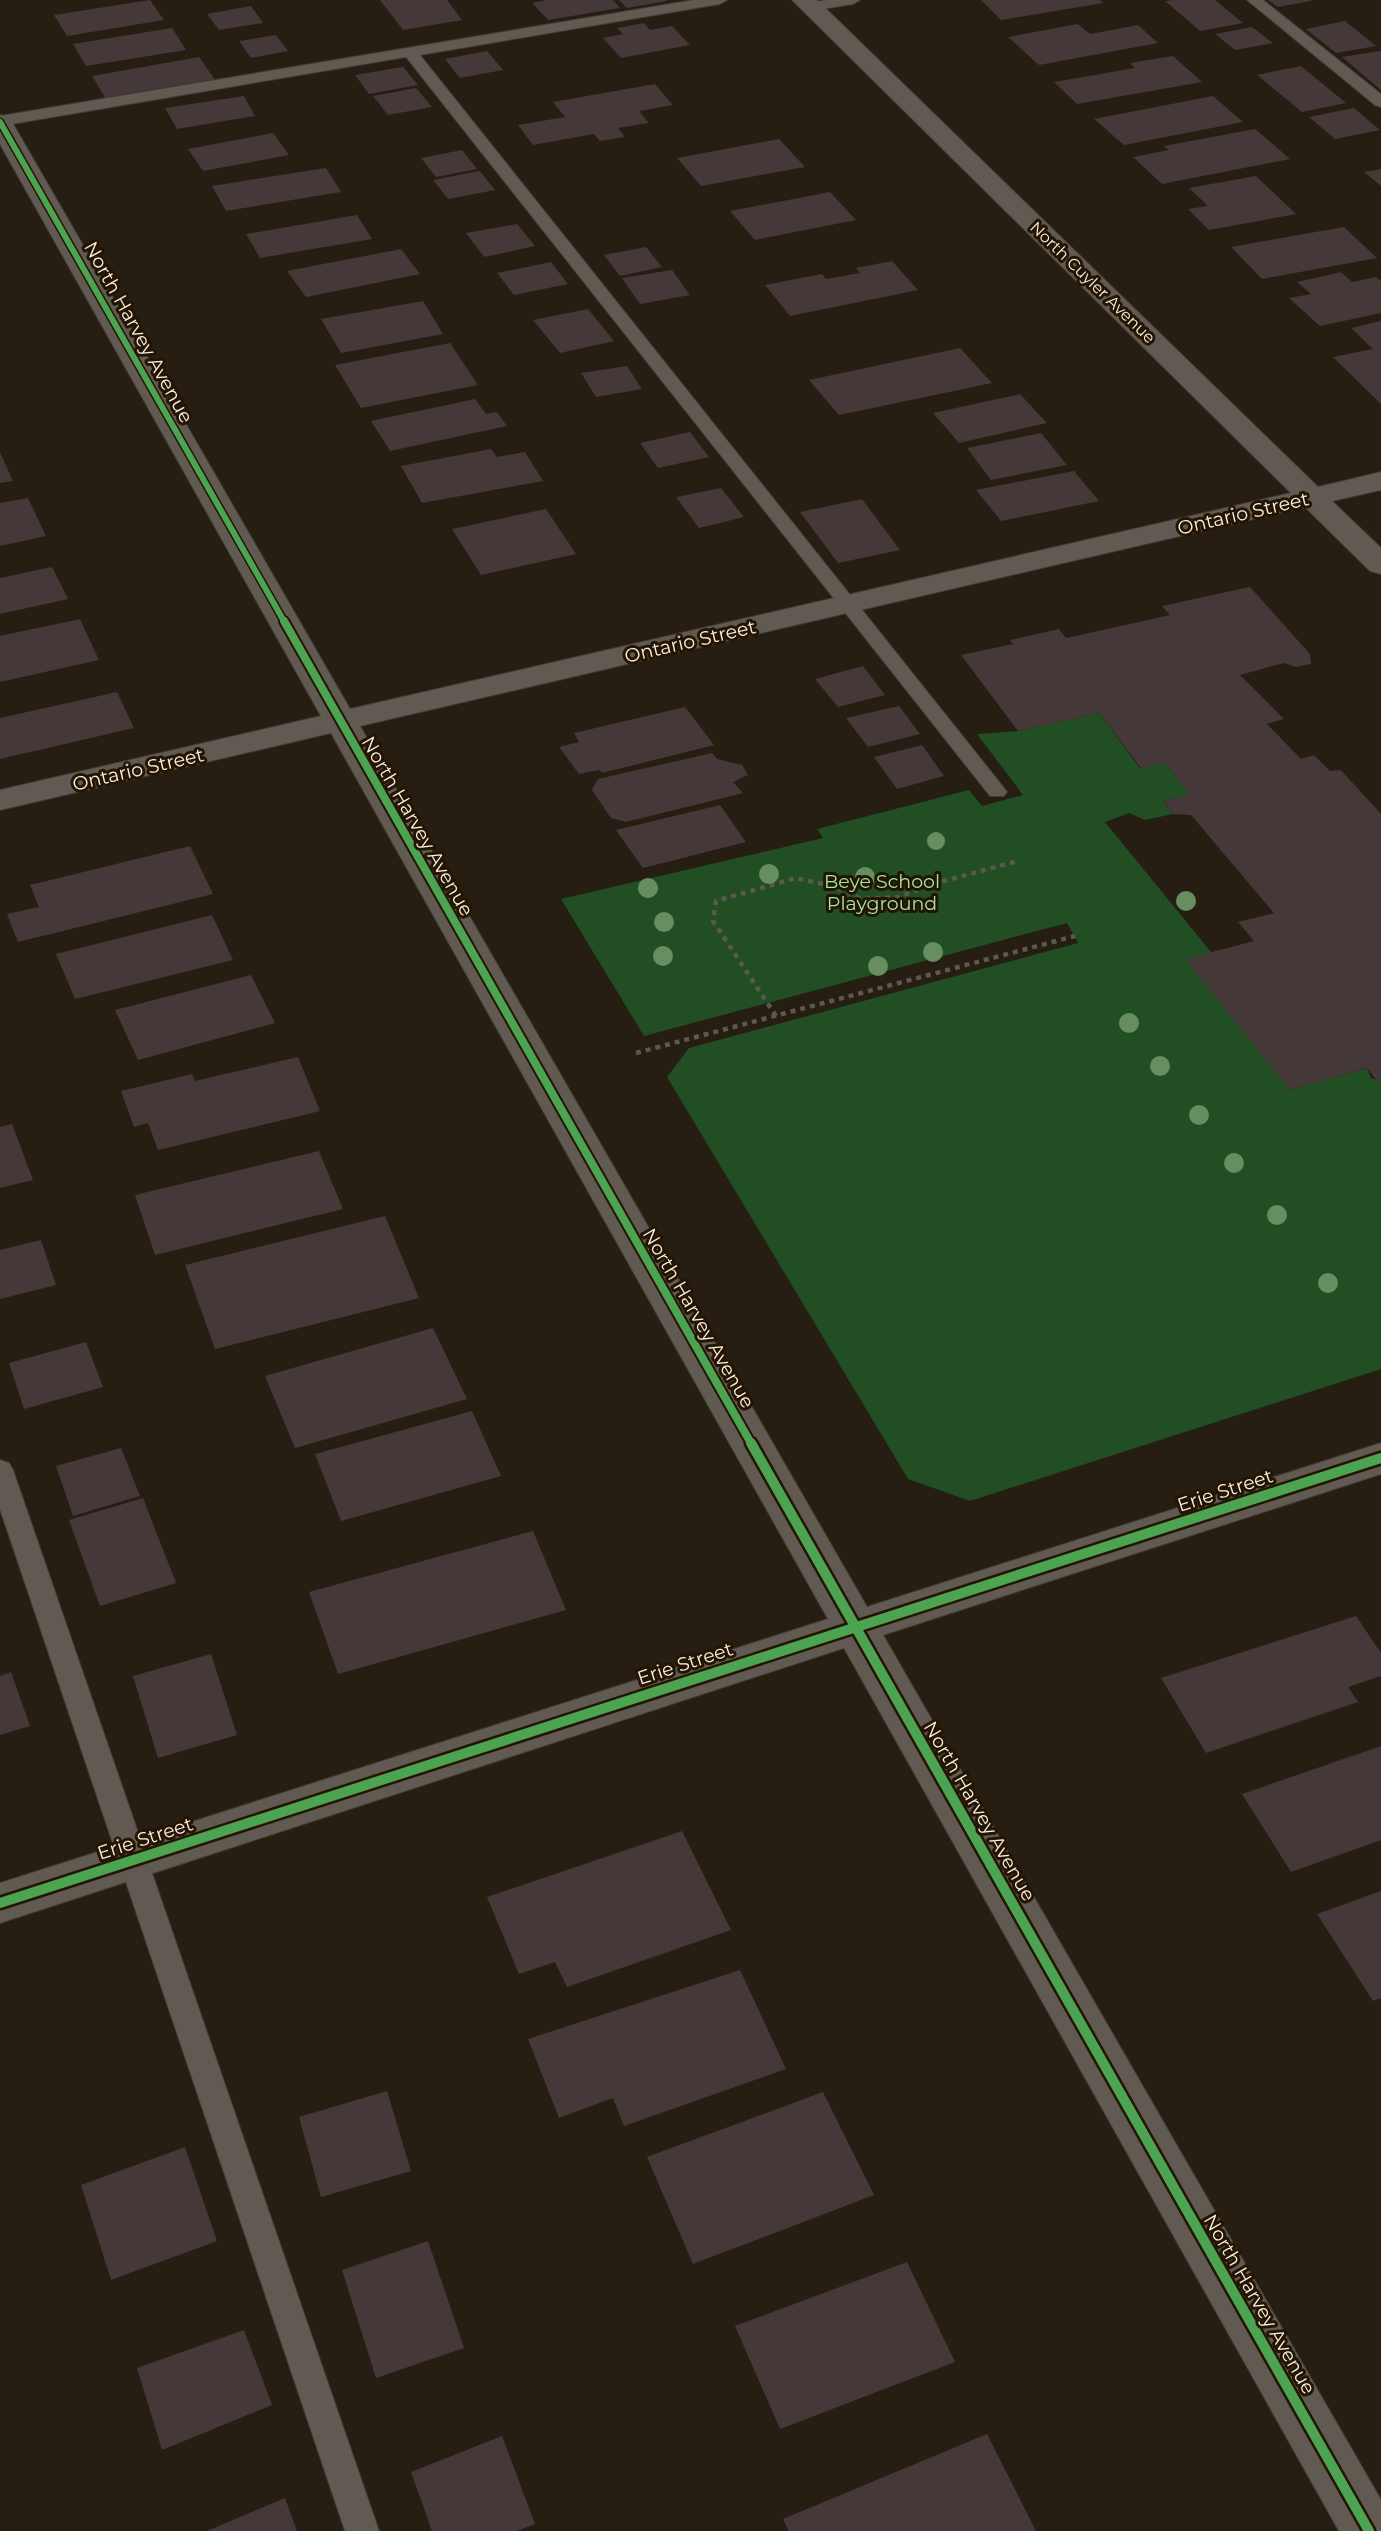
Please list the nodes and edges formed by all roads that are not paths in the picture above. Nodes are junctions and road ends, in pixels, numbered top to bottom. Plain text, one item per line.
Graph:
1 (720, 0) edge
2 (853, 0) edge
3 (1254, 0) edge
4 (808, 4) edge
5 (410, 52) junction
6 (1381, 102) edge
7 (0, 122) edge
8 (1381, 481) edge
9 (1312, 497) junction
10 (1381, 565) edge
11 (850, 604) junction
12 (339, 722) junction
13 (997, 792) dead end
14 (0, 800) edge
15 (1381, 1458) edge
16 (0, 1470) edge
17 (856, 1627) junction
18 (133, 1860) junction
19 (0, 1903) edge
20 (362, 2531) edge
21 (1369, 2531) edge

1 - 5 lane
2 - 4 lane
3 - 6 lane
4 - 9 street, North Cuyler Avenue
5 - 7 lane
5 - 11 lane
7 - 12 street, North Harvey Avenue
8 - 9 street, Ontario Street
9 - 10 street, North Cuyler Avenue
9 - 11 street, Ontario Street
11 - 12 street, Ontario Street
11 - 13 lane
12 - 14 street, Ontario Street
12 - 17 street, North Harvey Avenue
15 - 17 street, Erie Street
16 - 18 lane
17 - 18 street, Erie Street
17 - 21 street, North Harvey Avenue
18 - 19 street, Erie Street
18 - 20 lane

